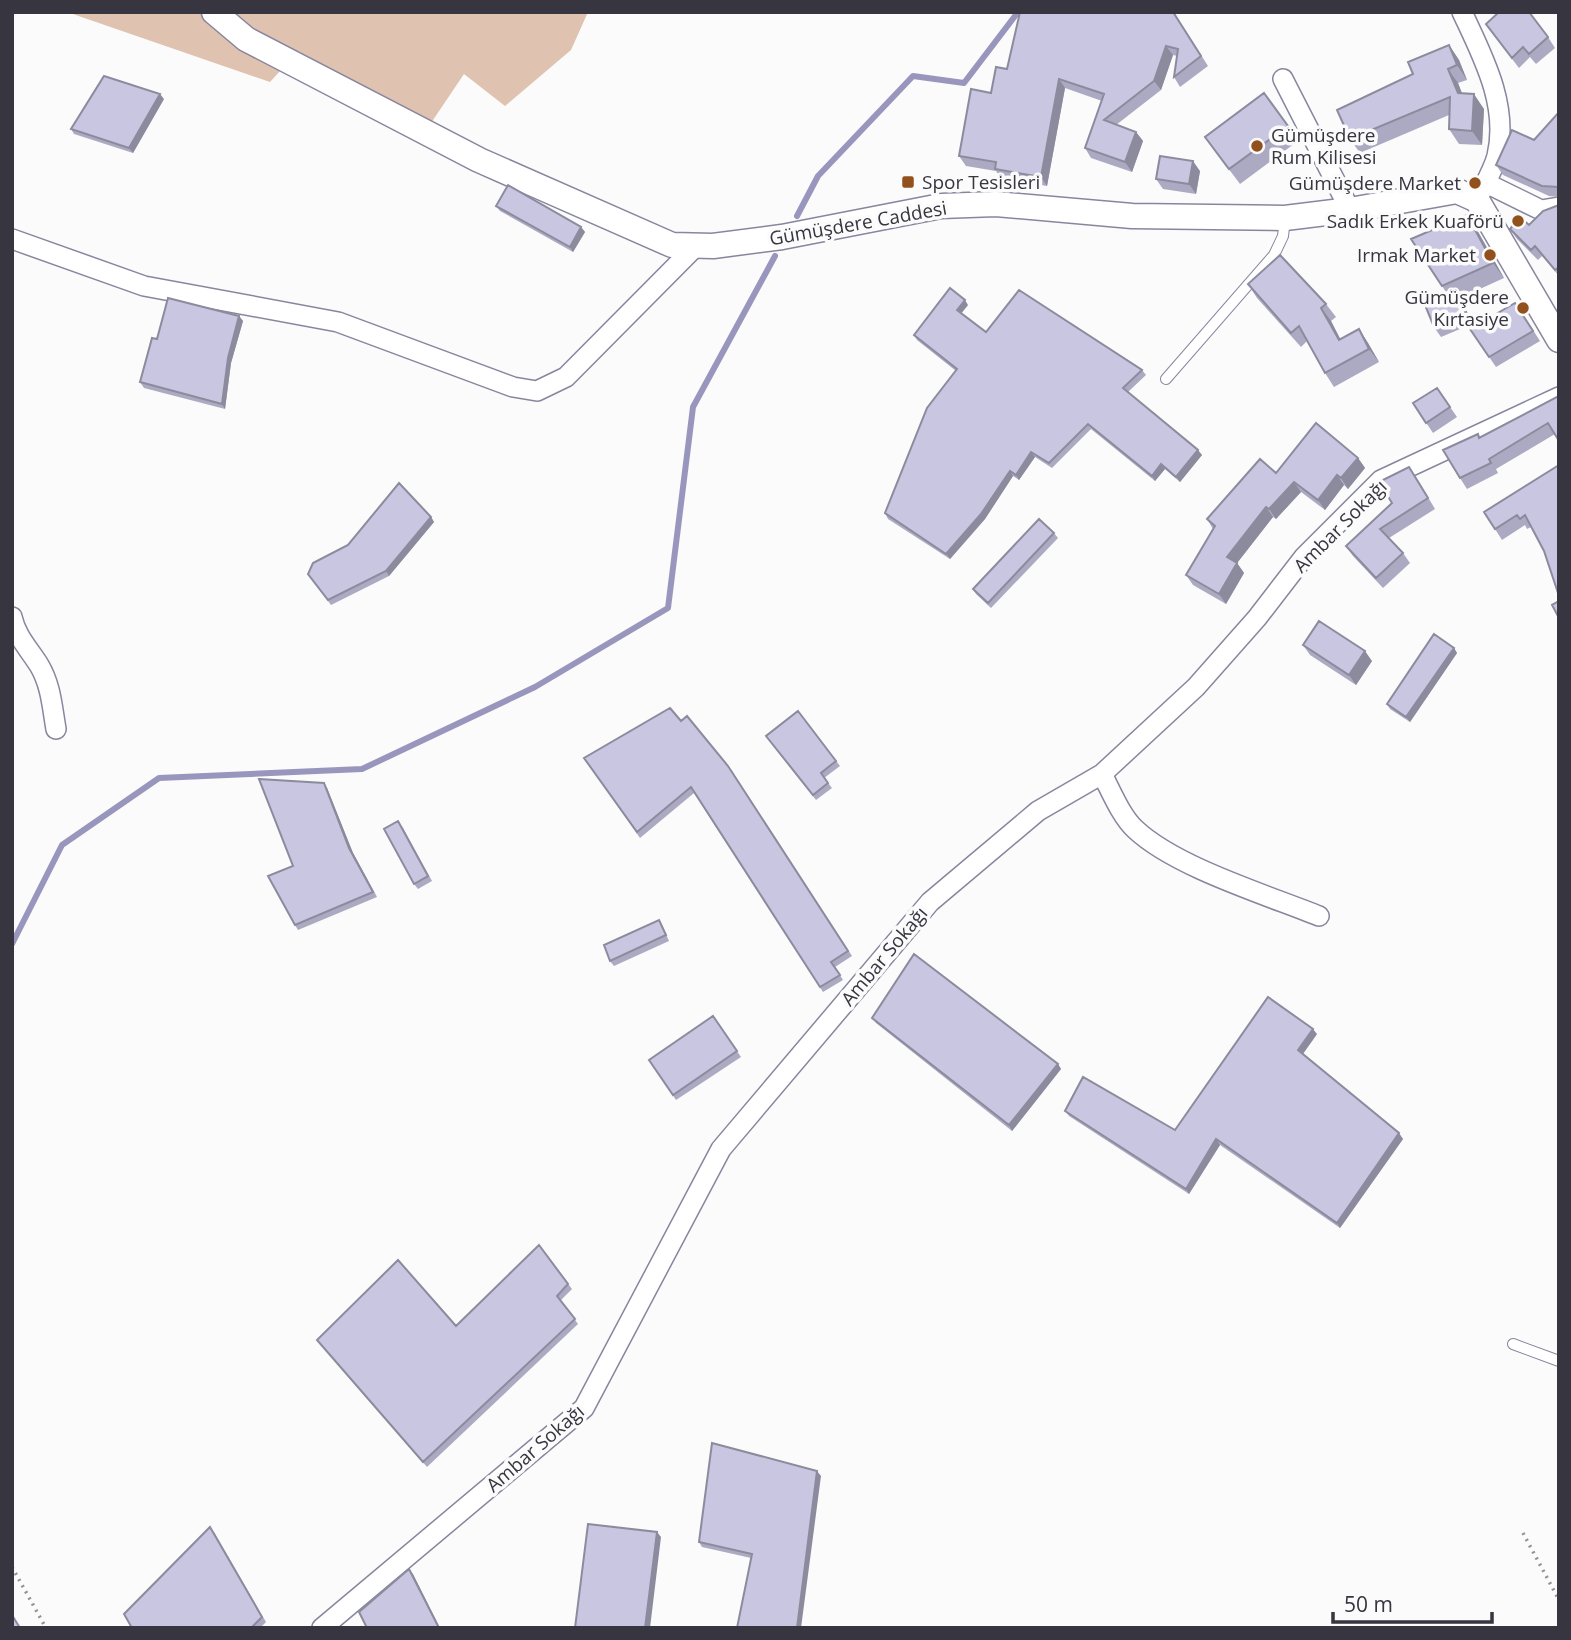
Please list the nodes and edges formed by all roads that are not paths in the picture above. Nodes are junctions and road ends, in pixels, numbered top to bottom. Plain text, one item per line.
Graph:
1 (214, 12) edge
2 (1462, 12) edge
3 (1283, 79) dead end
4 (1481, 191) junction
5 (1559, 207) edge
6 (1350, 210) junction
7 (1285, 218) junction
8 (12, 239) edge
9 (697, 245) junction
10 (1559, 340) edge
11 (1166, 379) dead end
12 (1559, 397) edge
13 (12, 617) edge
14 (56, 729) dead end
15 (1102, 774) junction
16 (1319, 916) dead end
17 (1513, 1344) dead end
18 (1559, 1361) edge
19 (322, 1628) edge

1 - 9 street, Gümüşdere Caddesi
2 - 4 street
3 - 6 street
4 - 5 street
4 - 6 street, Gümüşdere Caddesi
4 - 10 street
6 - 7 street, Gümüşdere Caddesi
7 - 9 street, Gümüşdere Caddesi
7 - 11 lane
8 - 9 street
12 - 15 street, Ambar Sokağı
13 - 14 street
15 - 16 street
15 - 19 street, Ambar Sokağı
17 - 18 lane

